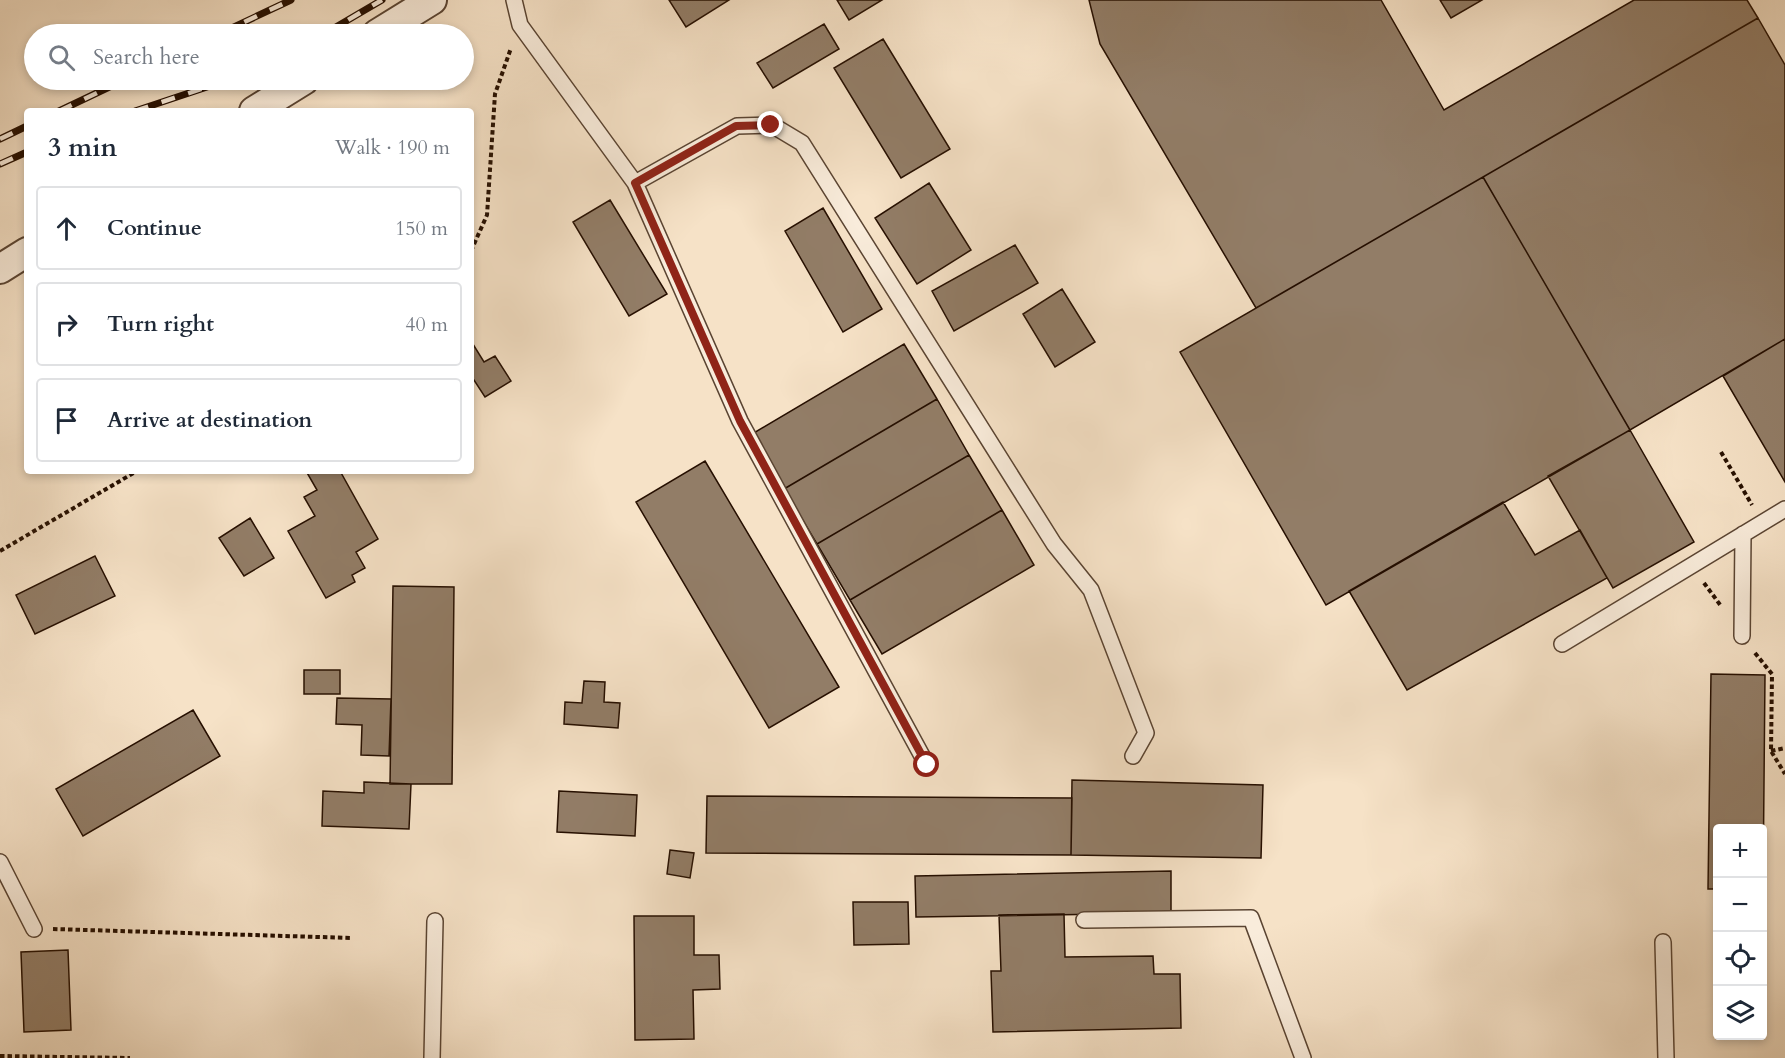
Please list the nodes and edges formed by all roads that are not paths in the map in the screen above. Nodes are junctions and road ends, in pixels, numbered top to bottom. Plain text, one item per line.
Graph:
1 (432, 0) edge
2 (514, 0) edge
3 (393, 24) edge
4 (288, 90) edge
5 (259, 108) edge
6 (635, 183) junction
7 (24, 254) edge
8 (0, 269) edge
9 (1785, 509) edge
10 (1743, 534) junction
11 (1742, 636) dead end
12 (1562, 644) dead end
13 (1133, 756) dead end
14 (927, 765) dead end
15 (1, 867) edge
16 (1084, 920) dead end
17 (435, 921) dead end
18 (34, 929) road end
19 (1663, 942) dead end
20 (432, 1058) edge
21 (1303, 1058) edge
22 (1666, 1058) edge

1 - 3 street
2 - 6 lane
4 - 5 street
6 - 13 lane
6 - 14 lane
7 - 8 street
9 - 10 lane
10 - 11 lane
10 - 12 lane
15 - 18 lane
16 - 21 lane
17 - 20 lane
19 - 22 lane

